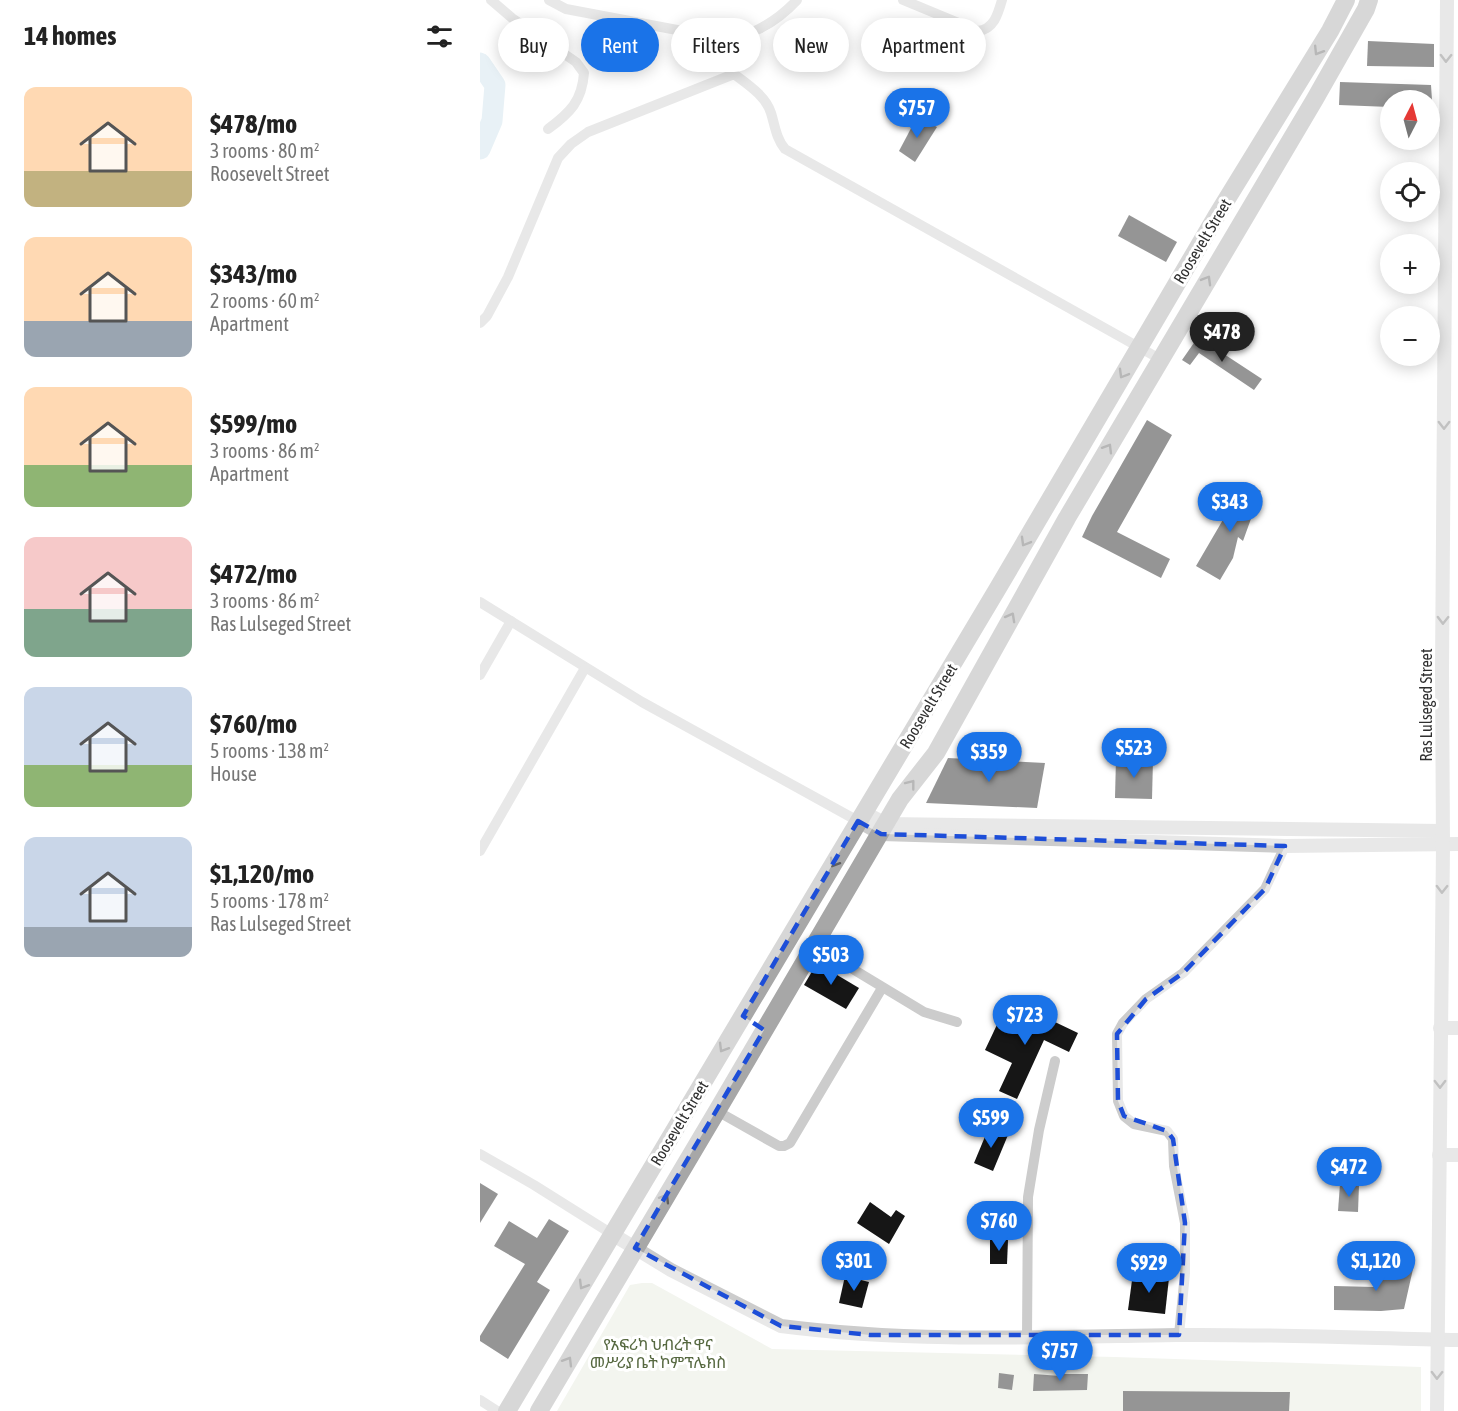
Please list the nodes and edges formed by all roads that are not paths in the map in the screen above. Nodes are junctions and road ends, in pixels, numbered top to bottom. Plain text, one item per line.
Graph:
1 (491, 0) edge
2 (549, 0) edge
3 (797, 0) edge
4 (903, 0) edge
5 (1002, 0) edge
6 (1346, 0) edge
7 (1369, 0) edge
8 (1447, 0) edge
9 (761, 28) edge
10 (671, 29) edge
11 (734, 74) joint
12 (1452, 112) edge
13 (548, 129) dead end
14 (1452, 186) edge
15 (1217, 215) junction
16 (1238, 227) junction
17 (480, 323) edge
18 (1138, 348) junction
19 (1160, 359) junction
20 (1451, 398) edge
21 (480, 602) edge
22 (511, 621) junction
23 (585, 668) junction
24 (480, 675) edge
25 (861, 817) junction
26 (883, 829) junction
27 (1442, 831) junction
28 (1458, 844) edge
29 (1285, 846) junction
30 (1443, 846) junction
31 (480, 851) edge
32 (813, 945) junction
33 (882, 988) junction
34 (743, 1016) junction
35 (957, 1022) dead end
36 (1440, 1028) junction
37 (1458, 1028) edge
38 (764, 1030) junction
39 (1054, 1061) dead end
40 (717, 1111) junction
41 (480, 1154) edge
42 (1439, 1155) junction
43 (1458, 1155) edge
44 (612, 1234) junction
45 (635, 1248) junction
46 (1179, 1335) junction
47 (1027, 1337) junction
48 (1438, 1339) junction
49 (1458, 1340) edge
50 (480, 1400) edge
51 (497, 1411) edge
52 (507, 1411) edge
53 (538, 1411) edge
54 (1437, 1411) edge

1 - 13 street
2 - 10 street
3 - 9 street
4 - 5 street
6 -> 15 main road, Roosevelt Street
7 - 16 main road, Roosevelt Street
8 -> 12 street, Ras Lulseged Street
11 - 17 street
11 - 18 street
12 - 14 street, Ras Lulseged Street
14 - 20 street, Ras Lulseged Street
15 - 16 main road
15 - 18 main road, Roosevelt Street
19 -> 16 main road, Roosevelt Street
18 - 19 street
18 -> 25 main road, Roosevelt Street
26 -> 19 main road, Roosevelt Street
20 -> 27 street, Ras Lulseged Street
21 - 22 street
22 - 23 street
22 - 24 street
23 - 25 street
23 - 31 street
25 - 26 street
25 -> 34 main road, Roosevelt Street
26 - 27 street
26 - 29 street
26 - 32 main road, Roosevelt Street
27 - 30 street, Ras Lulseged Street
28 - 30 street
29 - 30 street
29 - 46 street
30 -> 36 street, Ras Lulseged Street
32 - 33 street
32 - 38 main road, Roosevelt Street
33 - 35 street
33 - 40 street
34 - 38 main road
34 -> 44 main road, Roosevelt Street
36 - 37 street
36 -> 42 street, Ras Lulseged Street
38 - 40 main road, Roosevelt Street
39 - 47 street
45 -> 40 main road, Roosevelt Street
41 - 44 street
42 - 43 street
42 - 48 street, Ras Lulseged Street
44 - 45 street
44 -> 52 main road, Roosevelt Street
45 - 47 street
53 -> 45 main road, Roosevelt Street
46 - 47 street
46 - 48 street
48 - 49 street
48 -> 54 street, Ras Lulseged Street
50 - 51 street

